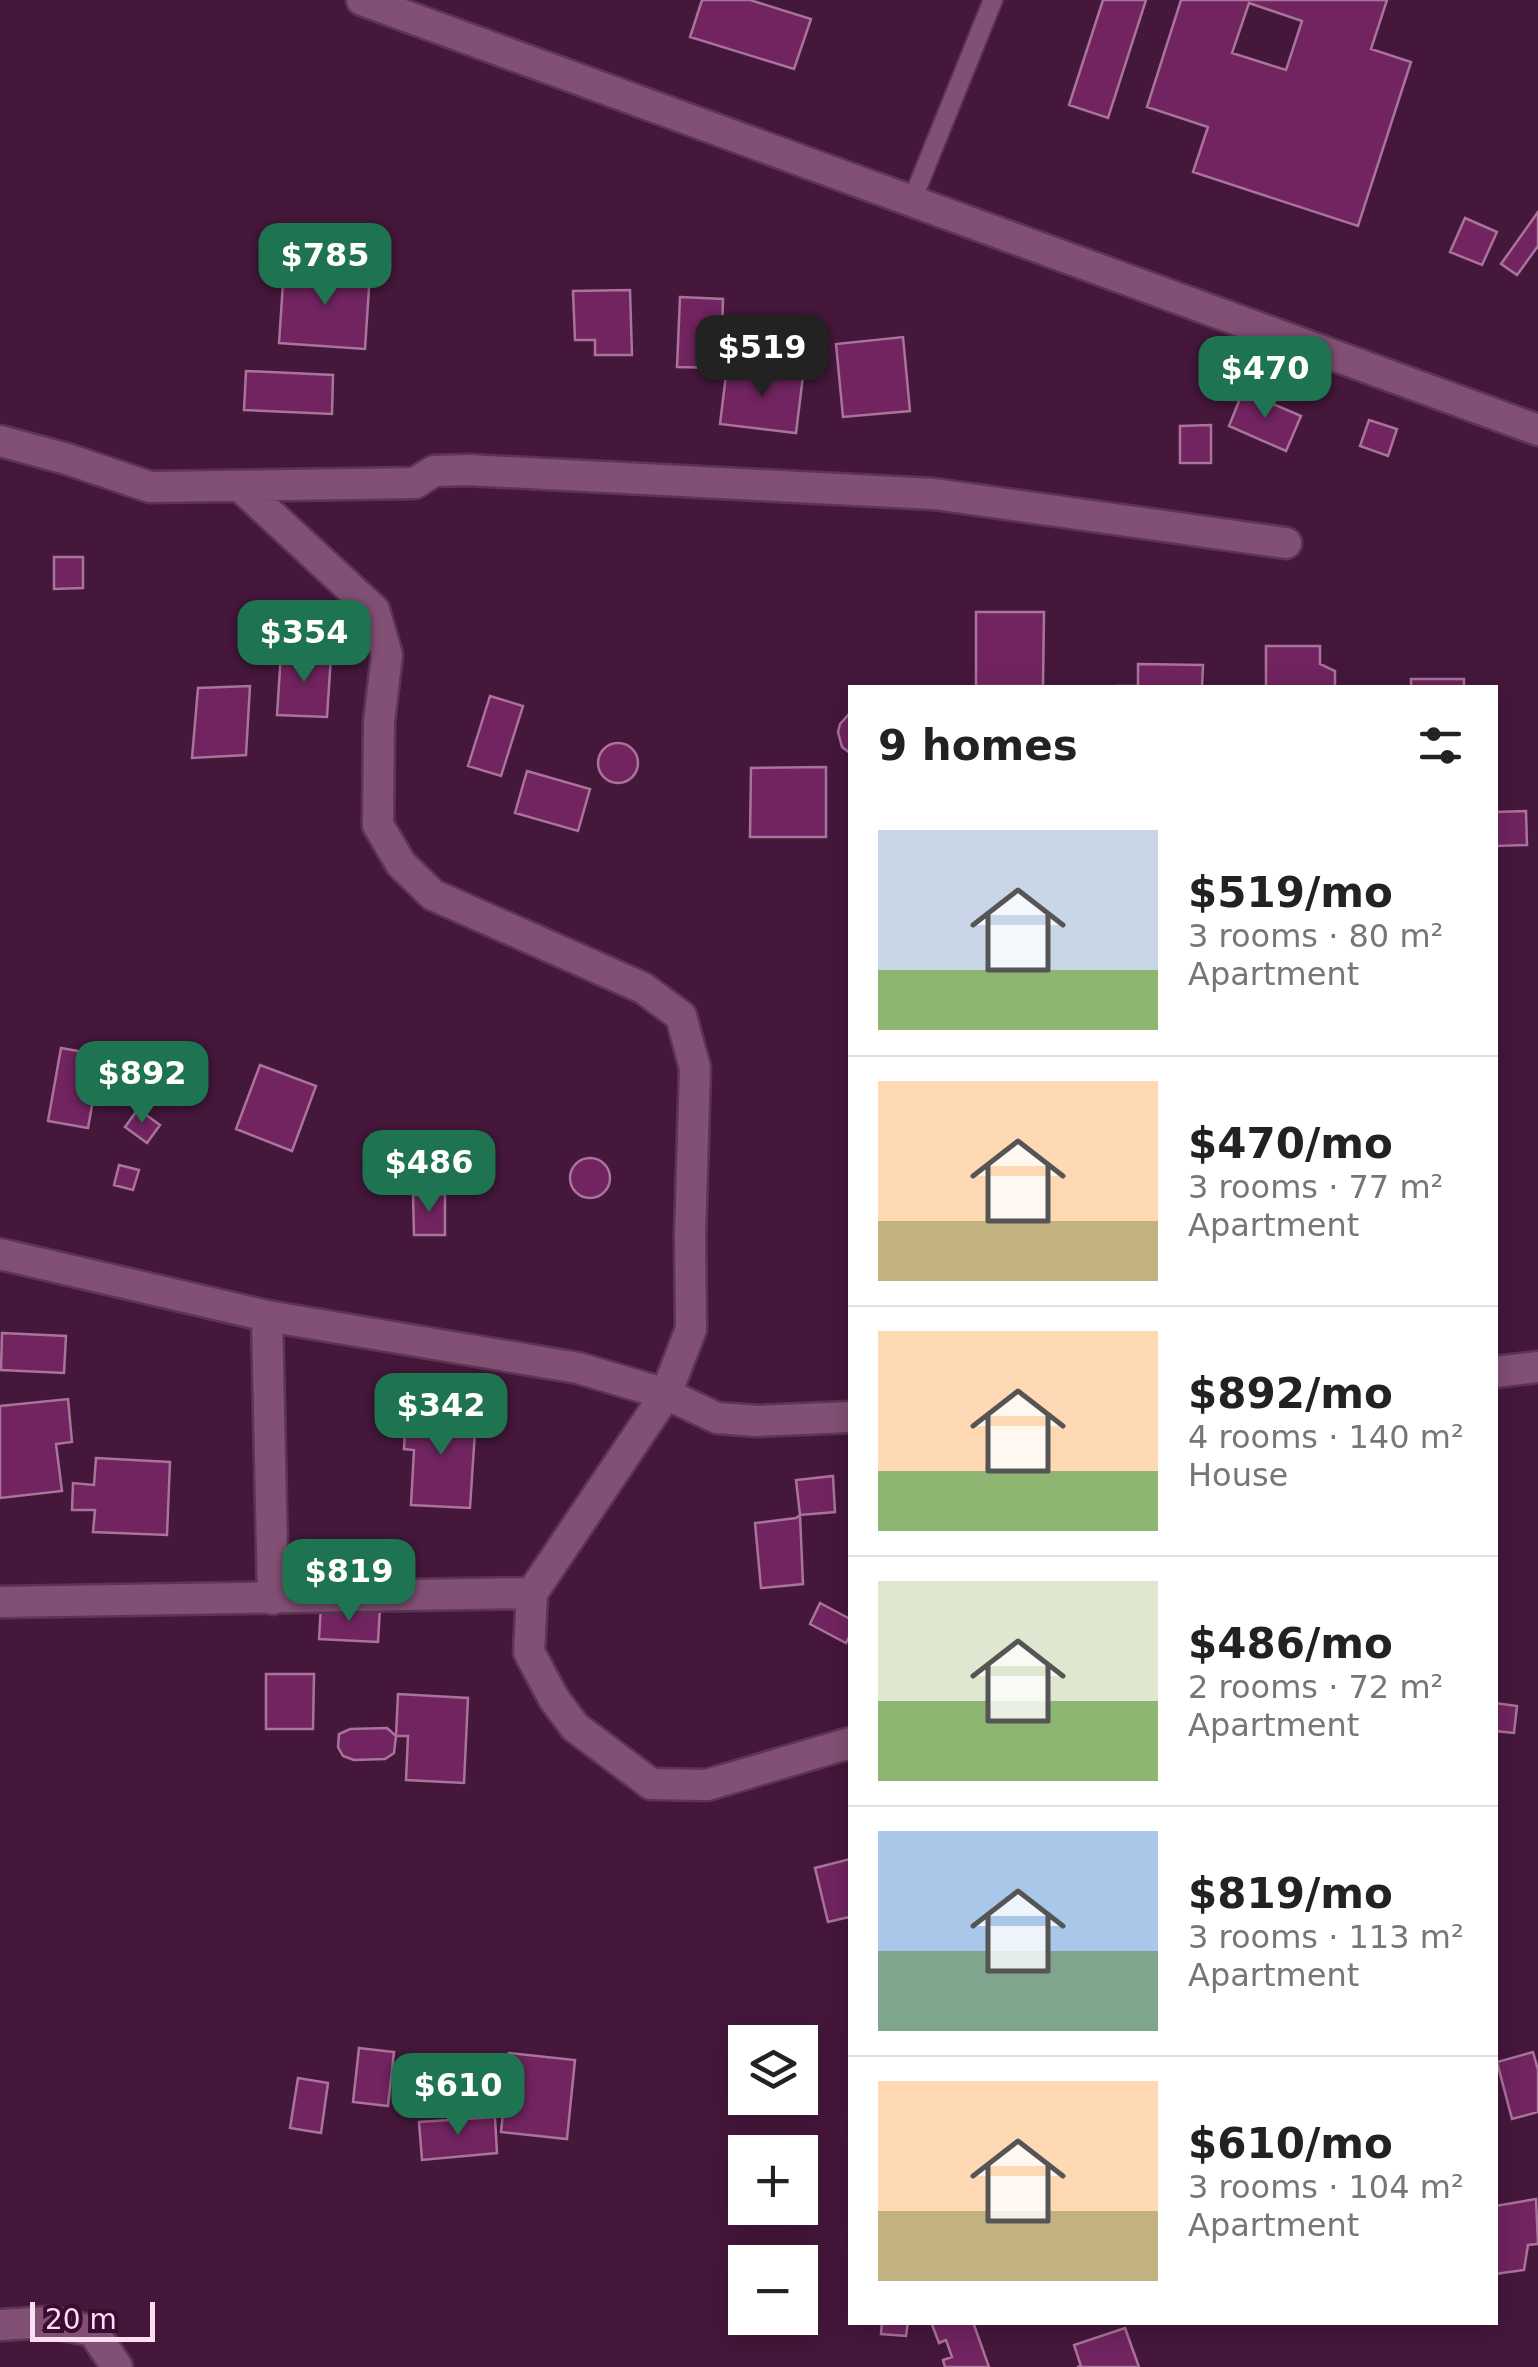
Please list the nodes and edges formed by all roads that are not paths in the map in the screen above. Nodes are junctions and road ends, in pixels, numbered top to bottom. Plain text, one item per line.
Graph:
1 (362, 0) edge
2 (993, 0) edge
3 (912, 203) junction
4 (1538, 430) edge
5 (0, 441) edge
6 (241, 487) junction
7 (1286, 543) dead end
8 (0, 1254) edge
9 (267, 1316) junction
10 (1538, 1367) edge
11 (1498, 1372) edge
12 (666, 1394) junction
13 (848, 1417) edge
14 (532, 1593) junction
15 (273, 1598) junction
16 (0, 1602) edge
17 (848, 1743) edge
18 (0, 2325) edge
19 (117, 2367) edge

1 - 3 street
2 - 3 lane
3 - 4 street
5 - 6 street
6 - 7 street
6 - 12 street
8 - 9 street
9 - 12 street
9 - 15 street
10 - 11 street
12 - 13 street
12 - 14 street
14 - 15 street
14 - 17 street
15 - 16 street
18 - 19 street

